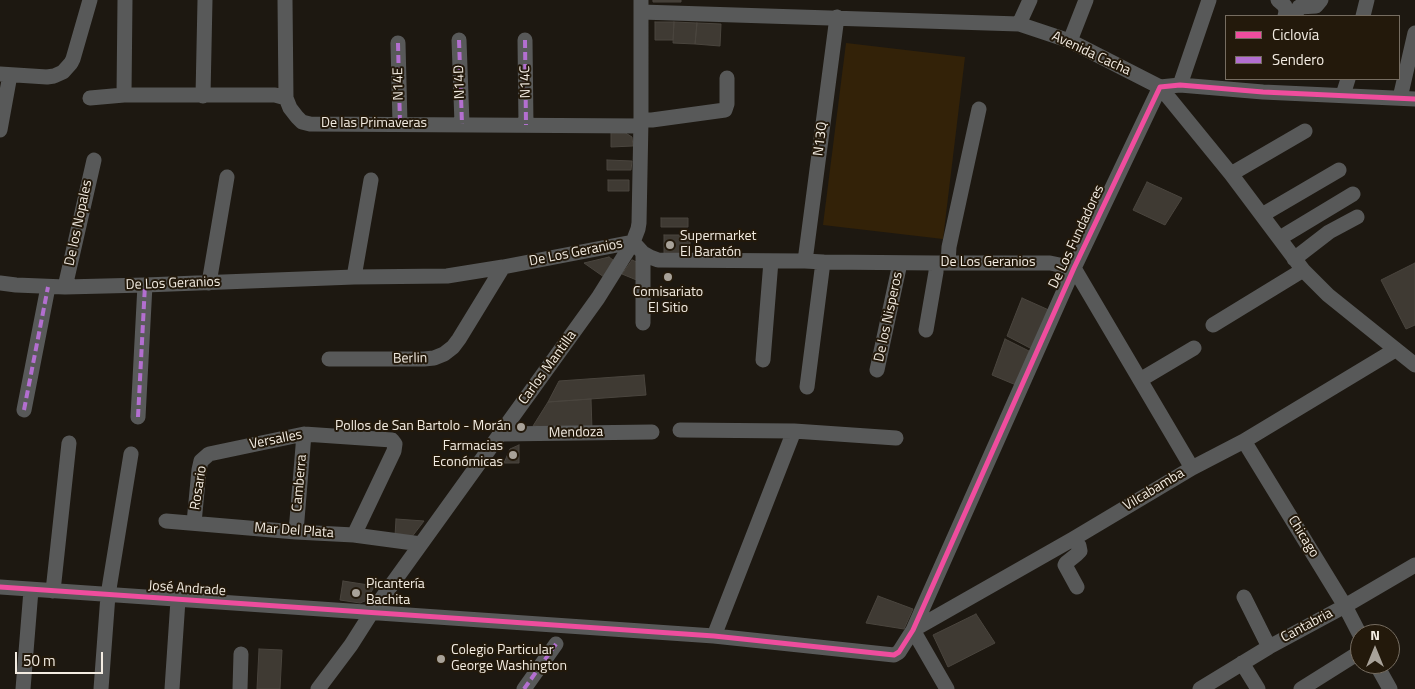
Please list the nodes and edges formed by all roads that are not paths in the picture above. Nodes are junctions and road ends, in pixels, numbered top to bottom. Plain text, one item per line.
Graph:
1 (90, 0) edge
2 (125, 0) edge
3 (205, 0) edge
4 (285, 0) edge
5 (1030, 0) edge
6 (1086, 0) edge
7 (1209, 0) edge
8 (1278, 0) edge
9 (1321, 0) edge
10 (1368, 0) edge
11 (641, 6) edge
12 (1285, 15) edge
13 (1295, 15) edge
14 (1363, 15) edge
15 (837, 18) junction
16 (1019, 24) junction
17 (1415, 33) edge
18 (459, 40) dead end
19 (525, 40) dead end
20 (1070, 41) junction
21 (398, 43) dead end
22 (5, 75) edge
23 (727, 78) dead end
24 (1348, 80) edge
25 (1180, 85) junction
26 (1269, 85) edge
27 (1160, 87) junction
28 (124, 95) junction
29 (203, 96) junction
30 (1344, 96) junction
31 (90, 98) dead end
32 (286, 98) junction
33 (1400, 98) junction
34 (1415, 99) edge
35 (979, 109) dead end
36 (641, 123) junction
37 (400, 124) junction
38 (462, 124) junction
39 (526, 125) junction
40 (0, 130) edge
41 (1305, 131) dead end
42 (94, 160) dead end
43 (1338, 170) dead end
44 (1231, 174) junction
45 (227, 177) dead end
46 (370, 180) dead end
47 (1353, 194) dead end
48 (1262, 215) junction
49 (1357, 217) dead end
50 (1280, 238) junction
51 (638, 248) junction
52 (771, 261) junction
53 (806, 261) junction
54 (823, 262) junction
55 (900, 263) junction
56 (942, 263) junction
57 (1299, 264) junction
58 (503, 267) junction
59 (1074, 268) junction
60 (354, 277) junction
61 (209, 282) junction
62 (145, 285) junction
63 (48, 287) junction
64 (65, 287) junction
65 (1, 288) edge
66 (643, 323) dead end
67 (1213, 325) dead end
68 (926, 330) dead end
69 (1194, 348) dead end
70 (1395, 350) junction
71 (329, 359) dead end
72 (762, 360) dead end
73 (1415, 365) edge
74 (877, 370) dead end
75 (1140, 380) junction
76 (807, 387) dead end
77 (24, 410) dead end
78 (138, 417) dead end
79 (680, 430) dead end
80 (794, 431) junction
81 (652, 432) dead end
82 (304, 434) junction
83 (501, 434) junction
84 (896, 438) dead end
85 (1244, 441) junction
86 (69, 443) dead end
87 (130, 454) dead end
88 (209, 454) joint
89 (1192, 468) junction
90 (166, 521) dead end
91 (194, 523) junction
92 (296, 532) junction
93 (354, 535) junction
94 (1073, 539) junction
95 (421, 544) junction
96 (1415, 565) edge
97 (1077, 587) dead end
98 (0, 588) edge
99 (31, 590) junction
100 (53, 591) junction
101 (108, 595) junction
102 (1244, 597) dead end
103 (178, 600) junction
104 (1345, 606) junction
105 (372, 612) junction
106 (1354, 624) edge
107 (913, 630) junction
108 (714, 636) junction
109 (556, 644) dead end
110 (1269, 647) junction
111 (241, 654) dead end
112 (1350, 658) edge
113 (1242, 663) junction
114 (1382, 674) edge
115 (23, 689) edge
116 (102, 689) edge
117 (172, 689) edge
118 (240, 689) edge
119 (318, 689) edge
120 (524, 689) edge
121 (947, 689) edge
122 (1200, 689) edge
123 (1258, 689) edge
124 (1301, 689) edge
125 (1390, 689) edge

1 - 22 street
2 - 28 street
3 - 29 street
4 - 32 street
5 - 16 street
6 - 20 street
7 - 25 street
8 - 12 street
9 - 13 street
10 - 14 street
11 - 15 street, Avenida Cacha
11 - 36 street, Carlos Mantilla
15 - 16 street, Avenida Cacha
15 - 53 street, N13Q
16 - 20 street, Avenida Cacha
17 - 33 street
18 - 38 street, N14D
19 - 39 street, N14C
20 - 27 street, Avenida Cacha
21 - 37 street, N14E
22 - 40 street
23 - 36 street, De las Primaveras
24 - 30 street
25 - 26 street
25 - 27 street
26 - 30 street
27 - 44 street, Avenida Cacha
27 - 59 street, De Los Fundadores
28 - 29 street
28 - 31 street
29 - 32 street
30 - 33 street
32 - 37 street, De las Primaveras
33 - 34 street
35 - 56 street
36 - 39 street, De las Primaveras
36 - 51 street, Carlos Mantilla
37 - 38 street, De las Primaveras
38 - 39 street, De las Primaveras
41 - 44 street
42 - 64 street, De los Nopales
43 - 48 street
44 - 48 street, Avenida Cacha
45 - 61 street
46 - 60 street
47 - 50 street
48 - 50 street, Avenida Cacha
49 - 57 street
50 - 57 street, Avenida Cacha
51 - 52 street, De Los Geranios
51 - 58 street, De Los Geranios
51 - 66 street
51 - 83 street, Carlos Mantilla
52 - 53 street, De Los Geranios
52 - 72 street
53 - 54 street, De Los Geranios
54 - 55 street, De Los Geranios
54 - 76 street
55 - 56 street, De Los Geranios
55 - 74 street, De los Nisperos
56 - 59 street, De Los Geranios
56 - 68 street
57 - 67 street
57 - 70 street, Avenida Cacha
58 - 60 street, De Los Geranios
58 - 71 street, Berlin
59 - 75 street
59 - 107 street, De Los Fundadores
60 - 61 street, De Los Geranios
61 - 62 street, De Los Geranios
62 - 64 street, De Los Geranios
62 - 78 street
63 - 64 street, De Los Geranios
63 - 65 street, De Los Geranios
63 - 77 street
69 - 75 street
70 - 73 street, Avenida Cacha
70 - 85 street, Vilcabamba
75 - 89 street
79 - 80 street
80 - 84 street
80 - 108 street
81 - 83 street, Mendoza
82 - 88 street, Versalles
82 - 92 street, Camberra
82 - 93 street, Versalles
83 - 95 street, Carlos Mantilla
85 - 89 street, Vilcabamba
85 - 104 street, Chicago
86 - 100 street
87 - 101 street
88 - 91 street, Rosario
89 - 94 street, Vilcabamba
90 - 91 street, Mar Del Plata
91 - 92 street, Mar Del Plata
92 - 93 street, Mar Del Plata
93 - 95 street, Mar Del Plata
94 - 97 street
94 - 107 street, Vilcabamba
95 - 105 street, Carlos Mantilla
96 - 104 street, Cantabria
98 - 99 street, José Andrade
99 - 100 street, José Andrade
99 - 115 street
100 - 101 street, José Andrade
101 - 103 street, José Andrade
101 - 116 street
102 - 110 street
103 - 105 street, José Andrade
103 - 117 street
104 - 106 street, Chicago
104 - 110 street, Cantabria
105 - 108 street, José Andrade
105 - 119 street, Carlos Mantilla
107 - 108 street, De Los Fundadores
107 - 121 street
109 - 120 street
110 - 113 street, Cantabria
111 - 118 street
112 - 124 street
113 - 122 street, Cantabria
113 - 123 street
114 - 125 street

